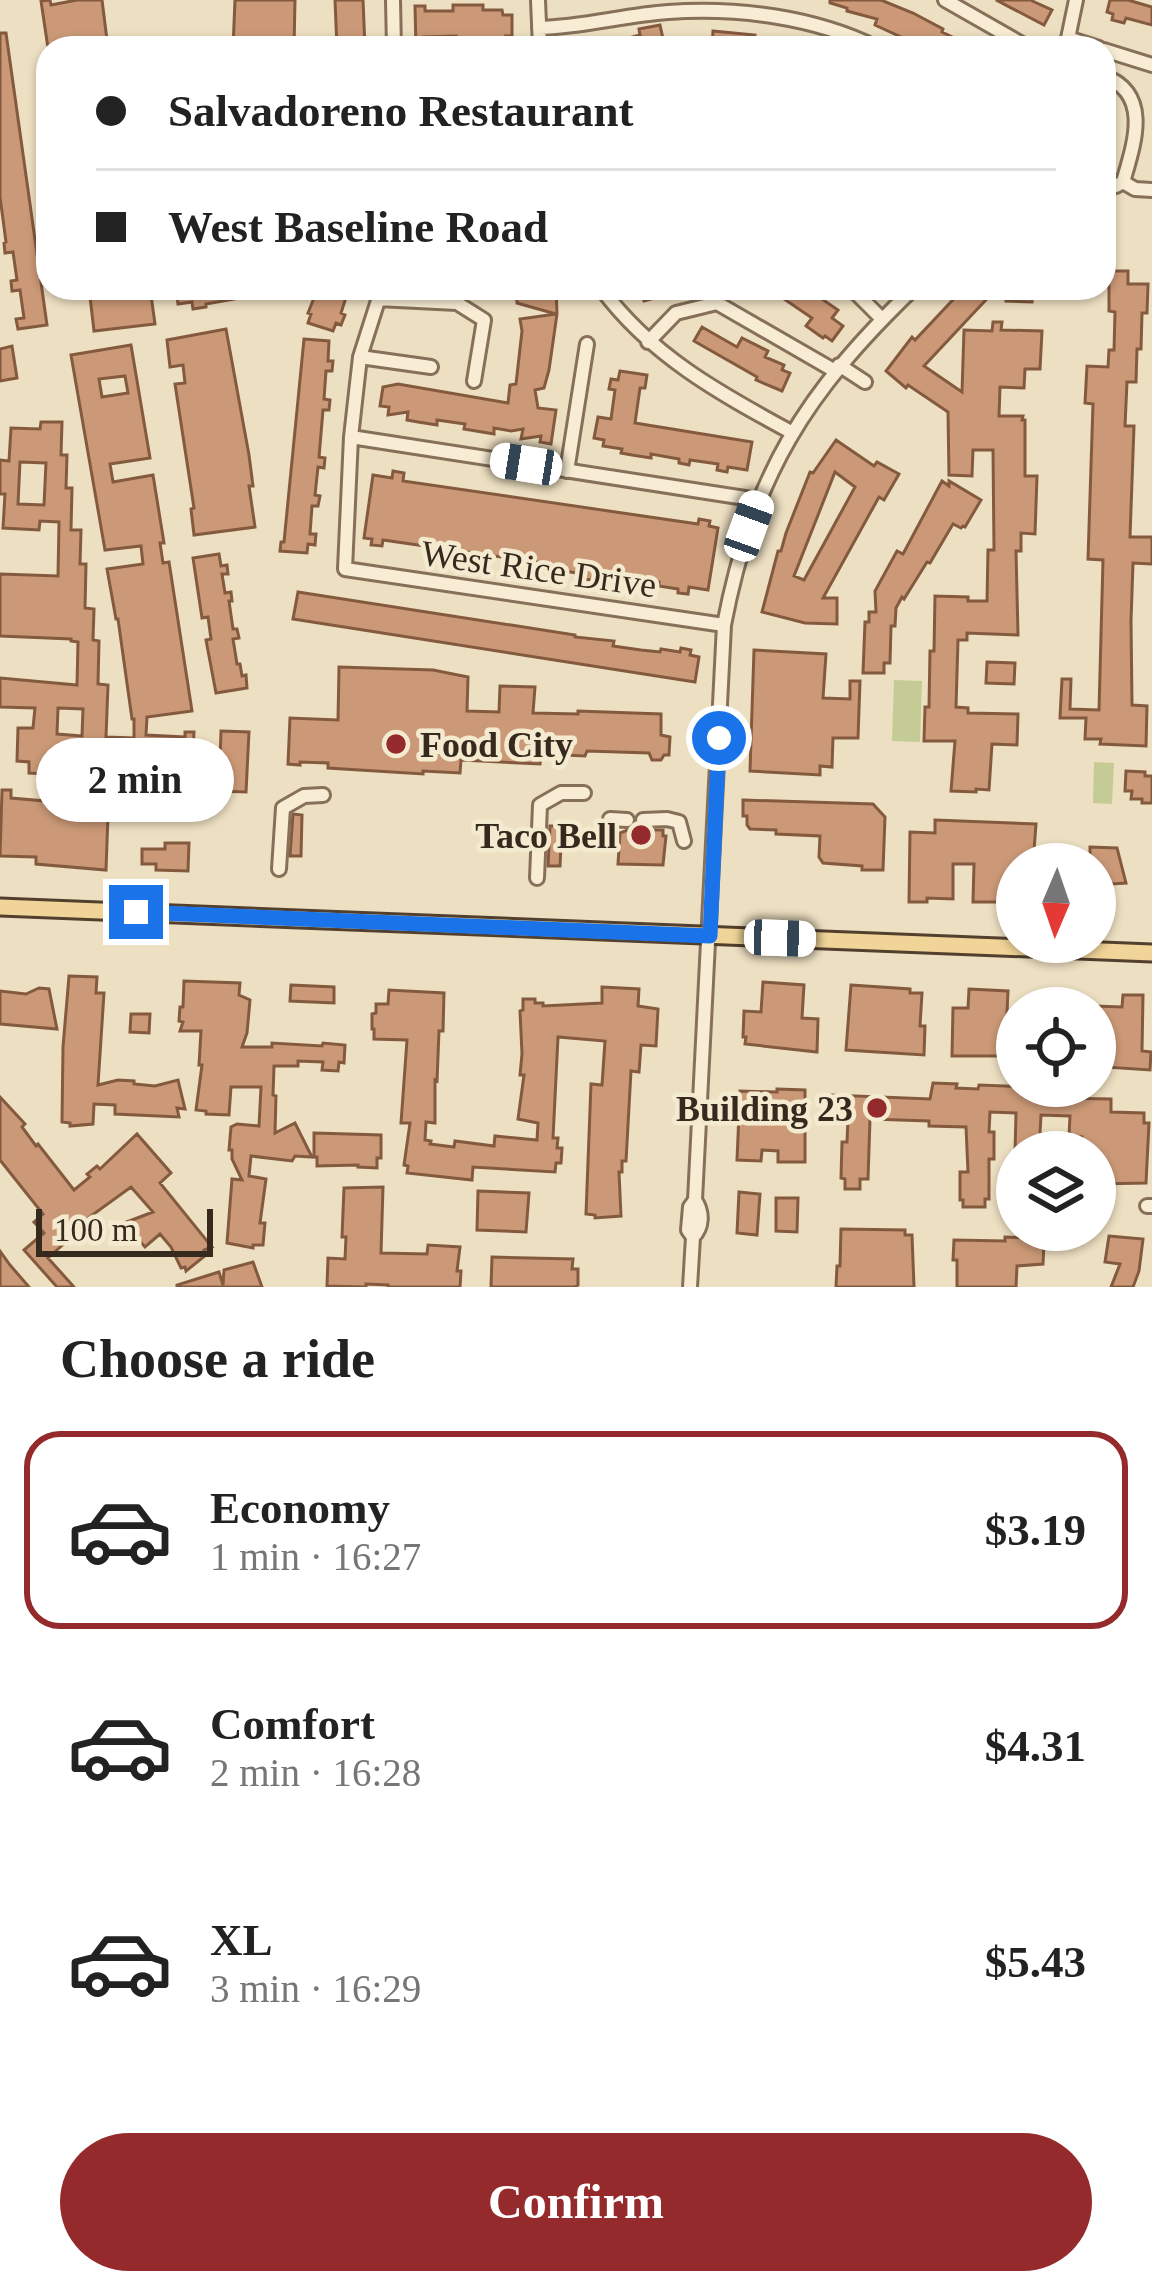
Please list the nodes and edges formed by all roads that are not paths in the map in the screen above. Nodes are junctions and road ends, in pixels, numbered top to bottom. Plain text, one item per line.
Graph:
1 (393, 0) edge
2 (538, 0) edge
3 (945, 0) edge
4 (1076, 0) edge
5 (539, 28) junction
6 (394, 36) edge
7 (539, 36) edge
8 (843, 36) edge
9 (1008, 36) edge
10 (1068, 36) edge
11 (1116, 53) edge
12 (1152, 65) edge
13 (1116, 81) edge
14 (1146, 130) edge
15 (1123, 182) junction
16 (1116, 185) edge
17 (1152, 190) edge
18 (378, 300) edge
19 (431, 300) edge
20 (610, 300) edge
21 (863, 300) edge
22 (902, 300) edge
23 (882, 319) junction
24 (648, 342) junction
25 (586, 344) dead end
26 (360, 357) junction
27 (431, 367) dead end
28 (837, 368) junction
29 (474, 381) dead end
30 (865, 382) dead end
31 (791, 432) junction
32 (351, 437) junction
33 (567, 471) junction
34 (758, 500) junction
35 (724, 626) junction
36 (584, 794) dead end
37 (323, 795) dead end
38 (610, 819) dead end
39 (627, 820) dead end
40 (643, 820) dead end
41 (684, 841) dead end
42 (279, 868) dead end
43 (537, 878) dead end
44 (0, 907) edge
45 (710, 936) junction
46 (1152, 953) edge
47 (690, 1287) edge

1 - 6 street
2 - 5 street
3 - 9 street
4 - 10 street
5 - 7 street
5 - 8 street
11 - 12 street
13 - 14 street
14 - 15 street
15 - 16 street
15 - 17 street
18 - 26 street
19 - 29 street
20 - 24 street
21 - 23 street
22 - 23 street
23 - 28 street
24 - 28 street
24 - 31 street
25 - 33 street
26 - 27 street
26 - 32 street
28 - 30 street
28 - 31 street
31 - 34 street
32 - 33 street
32 - 35 street, West Rice Drive
33 - 34 street
34 - 35 street
35 - 45 street
36 - 43 street
37 - 42 street
38 - 39 street
40 - 41 street
44 - 45 main road
45 - 46 main road
45 - 47 street

